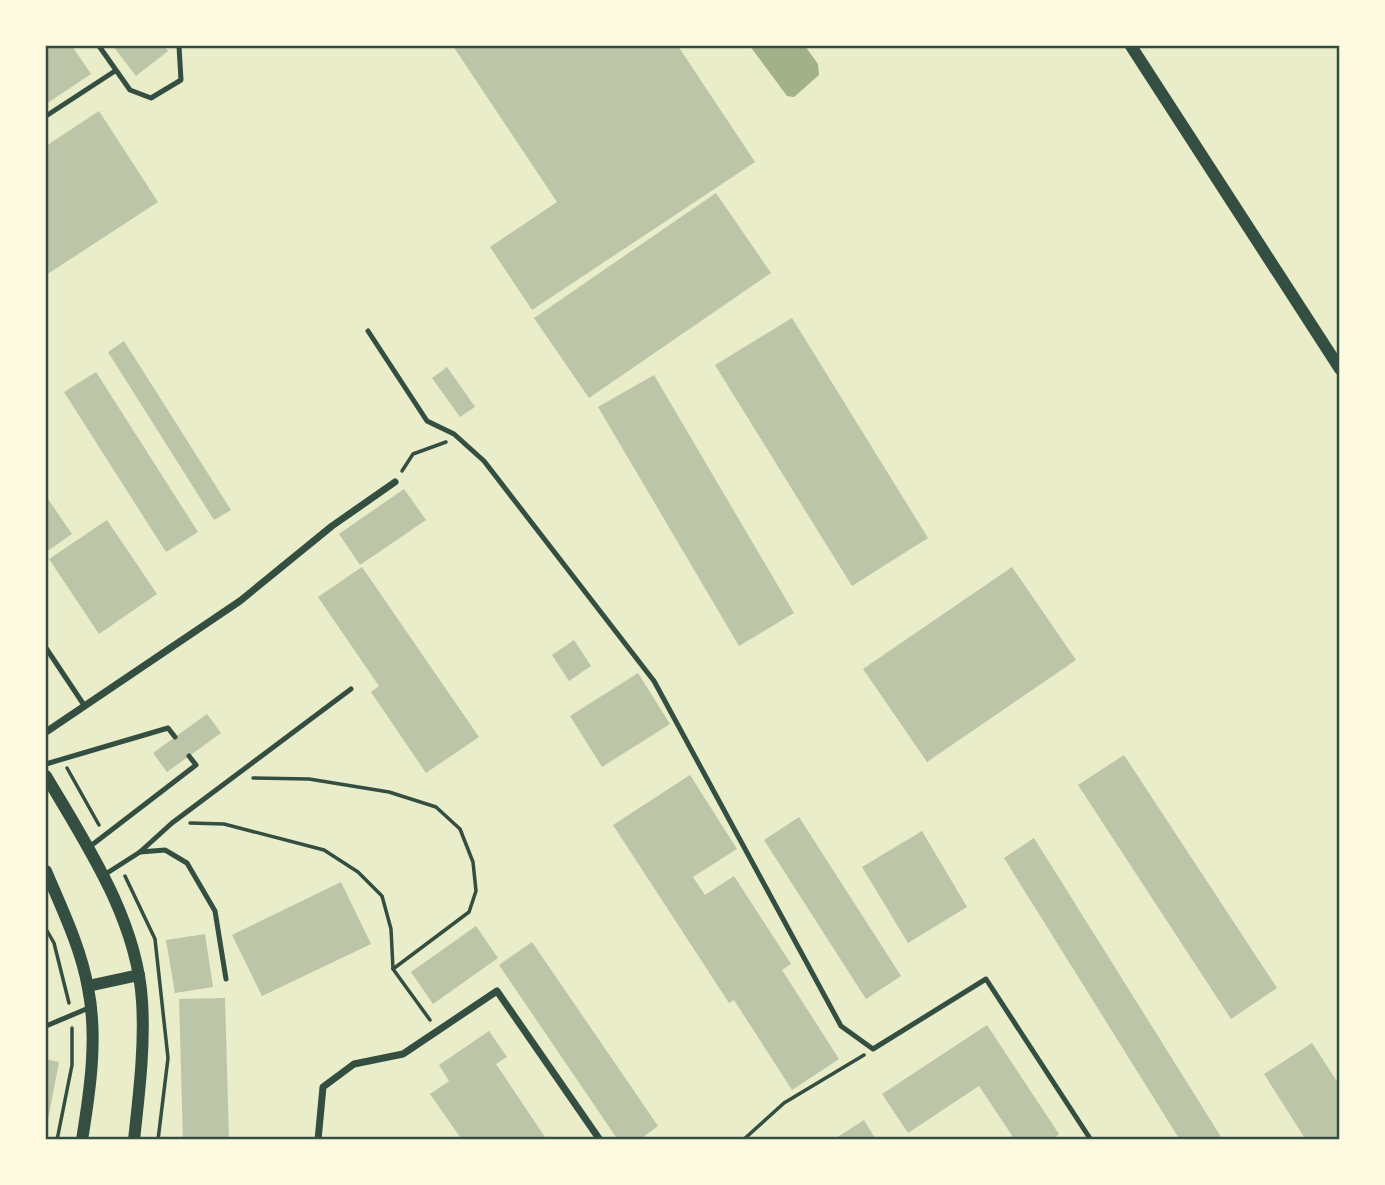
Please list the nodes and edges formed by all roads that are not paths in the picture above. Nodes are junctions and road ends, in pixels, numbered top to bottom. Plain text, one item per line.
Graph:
1 (99, 46) edge
2 (179, 46) edge
3 (1130, 46) edge
4 (115, 71) junction
5 (46, 116) edge
6 (368, 331) dead end
7 (1339, 369) edge
8 (395, 482) road end
9 (46, 648) edge
10 (351, 689) dead end
11 (84, 705) junction
12 (46, 732) edge
13 (175, 737) dead end
14 (189, 756) dead end
15 (46, 764) edge
16 (46, 776) edge
17 (88, 848) junction
18 (140, 852) junction
19 (46, 872) edge
20 (104, 875) junction
21 (139, 975) junction
22 (226, 979) dead end
23 (88, 986) junction
24 (91, 1007) junction
25 (46, 1026) edge
26 (82, 1139) edge
27 (134, 1139) edge
28 (318, 1139) edge
29 (600, 1139) edge
30 (1091, 1139) edge

1 - 4 lane
2 - 4 lane
3 - 7 street
4 - 5 lane
6 - 30 lane
8 - 11 street
9 - 11 lane
10 - 18 lane
11 - 12 street
13 - 15 lane
14 - 17 lane
16 - 17 street
17 - 20 street
18 - 20 lane
18 - 22 lane
19 - 23 street
20 - 21 street
21 - 23 street
21 - 27 street
23 - 24 street
24 - 25 lane
24 - 26 street
28 - 29 street

